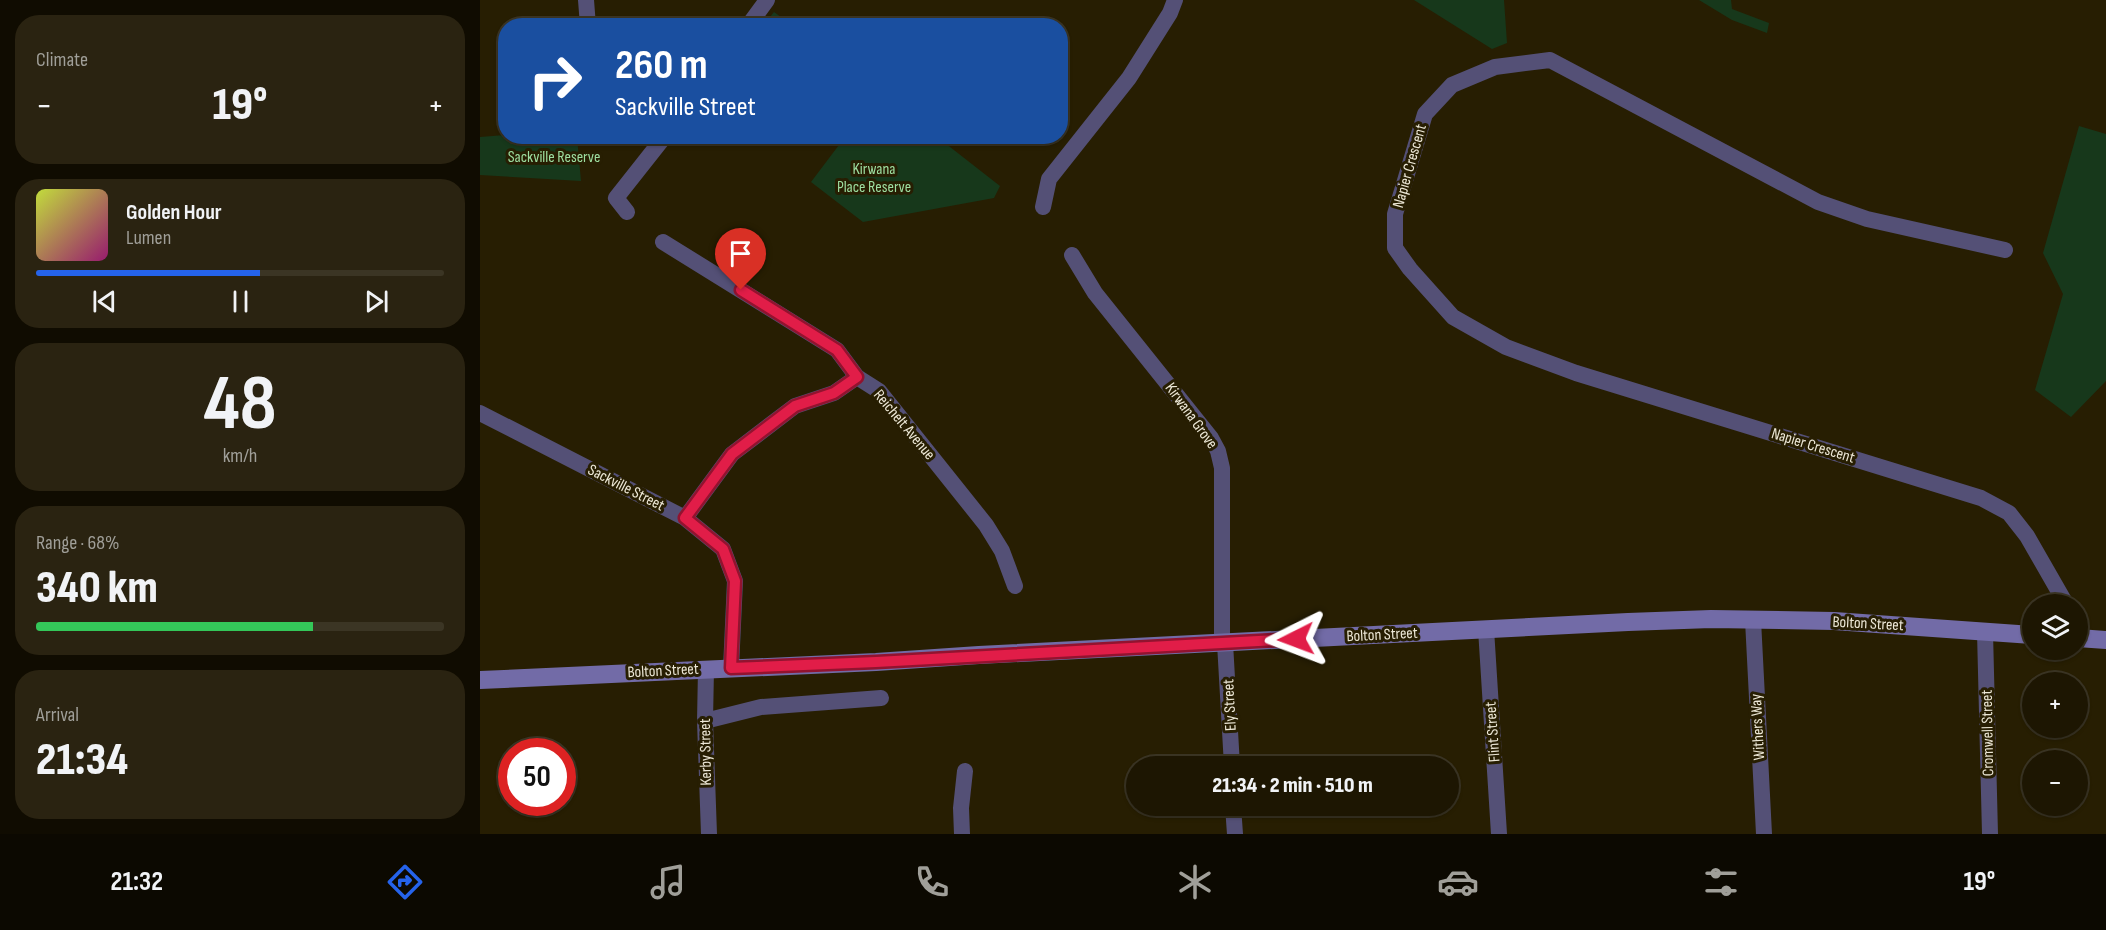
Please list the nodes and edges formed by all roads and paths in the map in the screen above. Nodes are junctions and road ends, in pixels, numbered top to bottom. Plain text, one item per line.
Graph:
1 (586, 0) edge
2 (767, 0) edge
3 (1175, 0) edge
4 (587, 18) edge
5 (754, 18) edge
6 (659, 144) edge
7 (1043, 207) dead end
8 (627, 212) dead end
9 (663, 242) dead end
10 (2005, 250) dead end
11 (1072, 255) dead end
12 (857, 377) junction
13 (480, 413) edge
14 (685, 518) junction
15 (1015, 586) dead end
16 (2060, 594) edge
17 (1753, 620) junction
18 (1486, 629) junction
19 (1985, 632) junction
20 (2022, 634) edge
21 (2088, 639) edge
22 (2106, 640) edge
23 (1223, 643) junction
24 (731, 668) junction
25 (706, 669) junction
26 (480, 680) edge
27 (881, 698) dead end
28 (705, 721) junction
29 (1232, 756) edge
30 (966, 771) dead end
31 (1234, 816) edge
32 (709, 834) edge
33 (962, 834) edge
34 (1235, 834) edge
35 (1499, 834) edge
36 (1764, 834) edge
37 (1990, 834) edge

1 - 4 street
2 - 5 street
3 - 7 street
6 - 8 street
9 - 12 street, Reichelt Avenue
10 - 16 street, Napier Crescent
11 - 23 street, Kirwana Grove
12 - 14 street
12 - 15 street, Reichelt Avenue
13 - 14 street, Sackville Street
14 - 24 street, Sackville Street
17 - 18 main road, Bolton Street
17 - 19 main road, Bolton Street
17 - 36 street, Withers Way
18 - 23 main road, Bolton Street
18 - 35 street, Flint Street
19 - 20 main road, Bolton Street
19 - 37 street, Cromwell Street
21 - 22 main road
23 - 24 main road, Bolton Street
23 - 29 street, Ely Street
24 - 25 main road, Bolton Street
25 - 26 main road, Bolton Street
25 - 28 street, Kerby Street
27 - 28 street
28 - 32 street, Kerby Street
30 - 33 street
31 - 34 street

